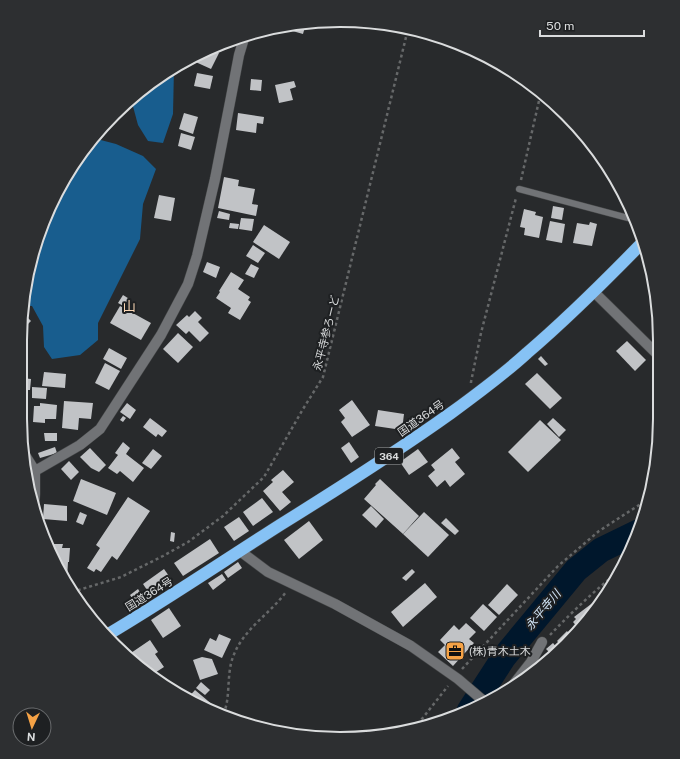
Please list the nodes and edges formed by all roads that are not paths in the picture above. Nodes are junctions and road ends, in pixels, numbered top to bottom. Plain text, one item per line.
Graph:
1 (243, 43) edge
2 (519, 189) road end
3 (628, 218) edge
4 (638, 247) edge
5 (594, 292) junction
6 (653, 350) edge
7 (31, 465) edge
8 (35, 471) junction
9 (35, 488) edge
10 (240, 552) junction
11 (112, 633) edge
12 (542, 642) road end
13 (522, 673) edge
14 (481, 699) edge

1 - 8 street
2 - 3 lane
4 - 5 highway, 国道364号 / 364
5 - 6 street
5 - 10 highway, 国道364号 / 364
7 - 8 street
8 - 9 street
10 - 11 highway, 国道364号 / 364
10 - 14 street
12 - 13 street

